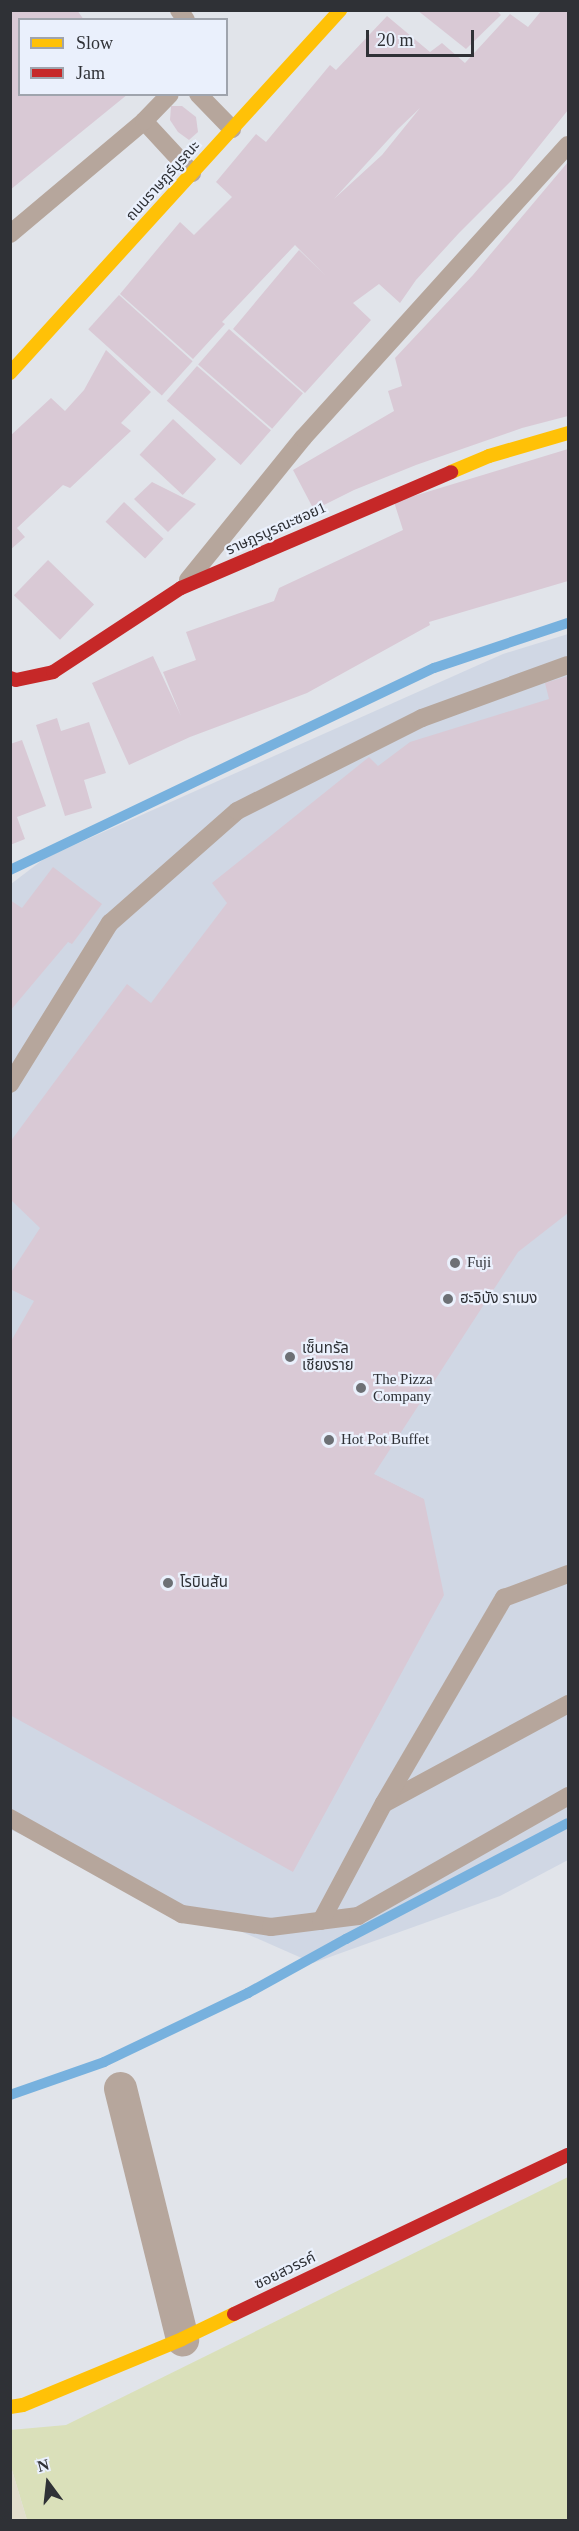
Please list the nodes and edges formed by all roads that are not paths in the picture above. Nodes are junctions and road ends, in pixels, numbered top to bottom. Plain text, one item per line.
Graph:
1 (340, 10) edge
2 (168, 96) edge
3 (200, 96) edge
4 (144, 121) junction
5 (232, 129) junction
6 (568, 145) edge
7 (192, 173) junction
8 (10, 234) edge
9 (10, 373) edge
10 (568, 433) edge
11 (181, 588) junction
12 (568, 665) edge
13 (10, 678) edge
14 (10, 1084) edge
15 (560, 1577) edge
16 (568, 1590) edge
17 (568, 1704) edge
18 (568, 1796) edge
19 (384, 1803) junction
20 (10, 1818) edge
21 (321, 1921) junction
22 (120, 2088) dead end
23 (568, 2155) edge
24 (182, 2339) junction
25 (10, 2407) edge

1 - 5 street, ถนนราษฎร์บูรณะ
2 - 4 lane
3 - 5 lane
4 - 7 lane
4 - 8 lane
5 - 7 street, ถนนราษฎร์บูรณะ
6 - 11 lane
7 - 9 street, ถนนราษฎร์บูรณะ
10 - 11 street, ราษฎรบูรณะซอย1
11 - 13 street, ราษฎรบูรณะซอย1
12 - 14 lane
15 - 16 lane
15 - 19 lane
17 - 19 lane
18 - 21 lane
19 - 21 lane
20 - 21 lane
22 - 24 street
23 - 24 street, ซอยสวรรค์
24 - 25 street, ซอยสวรรค์

